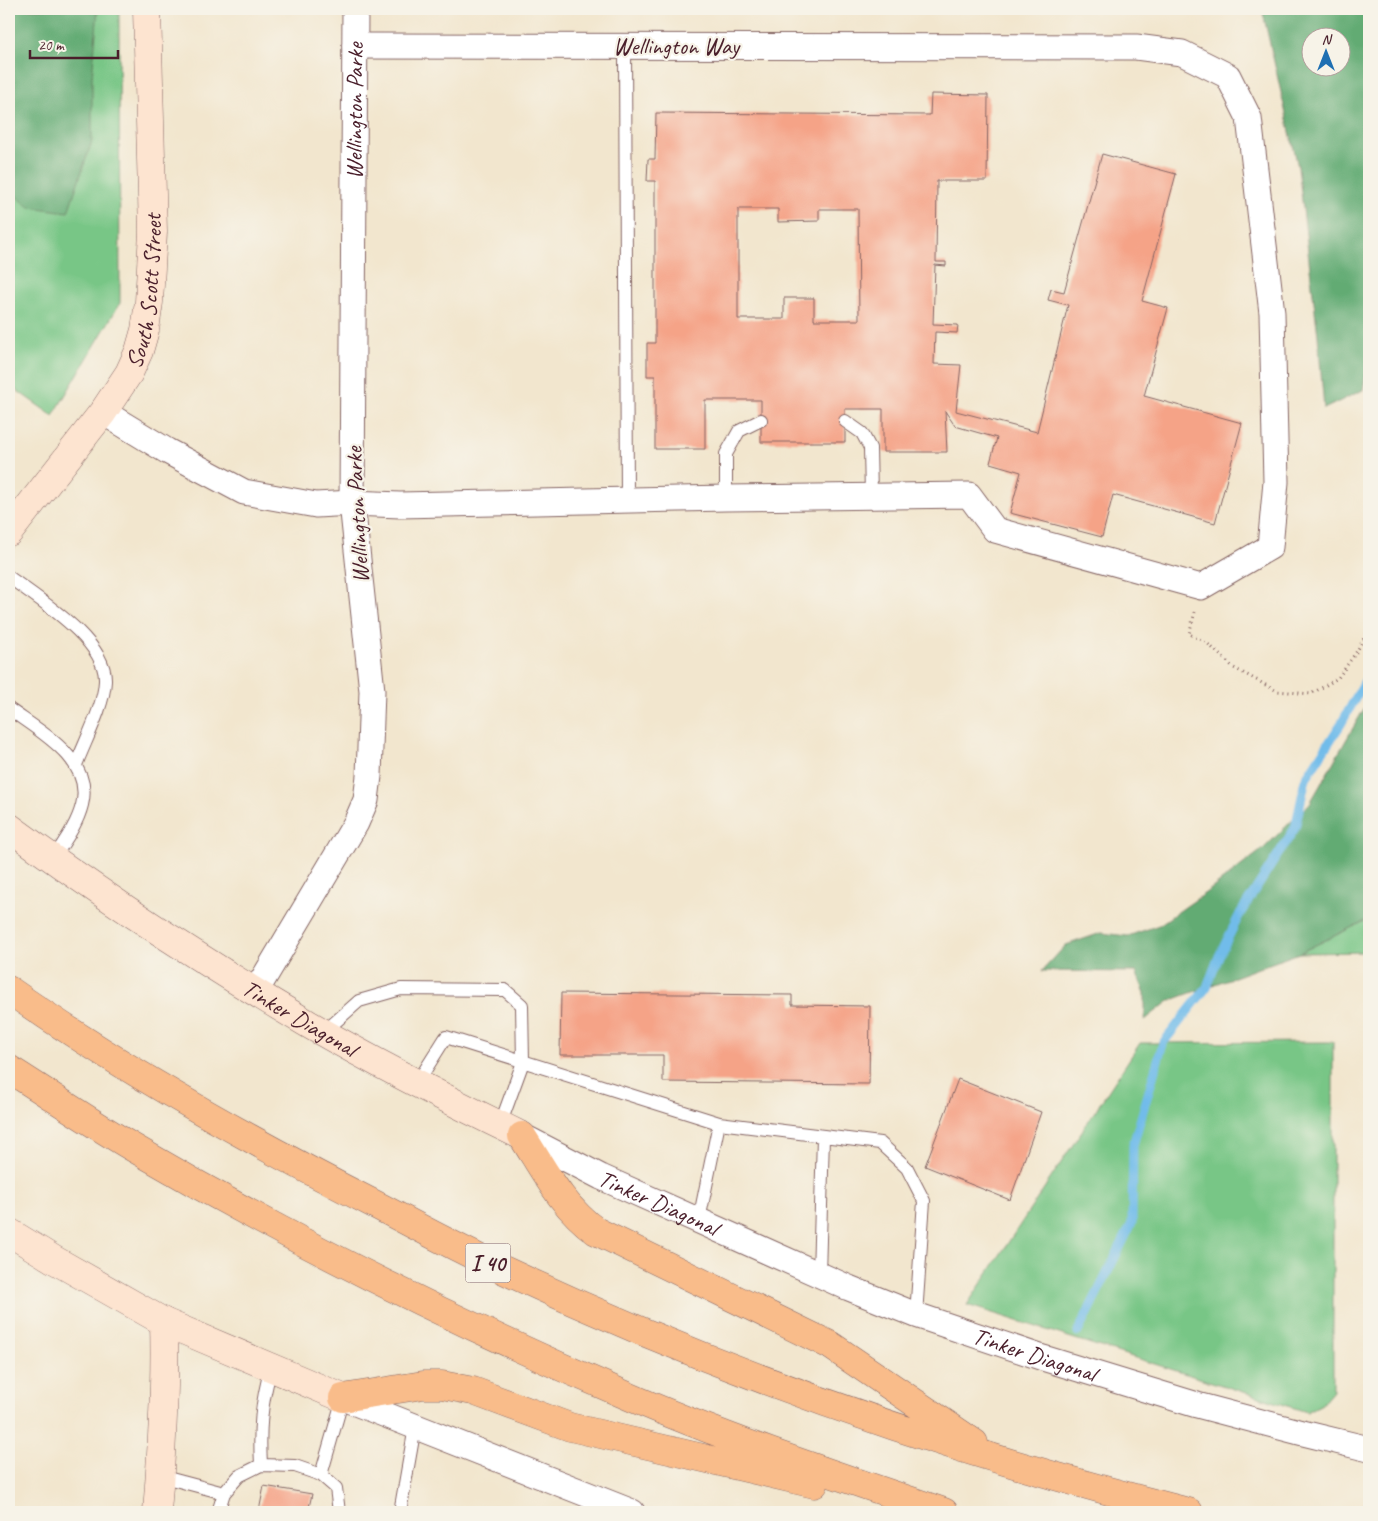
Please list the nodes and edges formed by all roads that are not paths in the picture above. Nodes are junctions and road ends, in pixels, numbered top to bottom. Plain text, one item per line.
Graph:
1 (147, 9) edge
2 (355, 9) edge
3 (355, 46) junction
4 (626, 46) junction
5 (104, 412) junction
6 (761, 420) dead end
7 (845, 421) dead end
8 (871, 495) junction
9 (726, 498) junction
10 (628, 501) junction
11 (352, 503) junction
12 (9, 532) edge
13 (9, 577) edge
14 (9, 709) edge
15 (76, 765) junction
16 (9, 827) edge
17 (53, 859) junction
18 (9, 990) edge
19 (256, 991) junction
20 (324, 1032) junction
21 (523, 1062) junction
22 (9, 1069) edge
23 (417, 1084) junction
24 (719, 1122) junction
25 (511, 1131) junction
26 (823, 1136) junction
27 (698, 1220) junction
28 (9, 1232) edge
29 (819, 1274) junction
30 (916, 1315) junction
31 (164, 1322) junction
32 (270, 1368) junction
33 (343, 1398) junction
34 (415, 1427) junction
35 (1369, 1449) edge
36 (1003, 1462) junction
37 (261, 1465) junction
38 (322, 1475) junction
39 (160, 1476) junction
40 (224, 1493) junction
41 (157, 1512) edge
42 (218, 1512) edge
43 (339, 1512) edge
44 (400, 1512) edge
45 (632, 1512) edge
46 (935, 1512) edge
47 (944, 1512) edge
48 (1189, 1512) edge

1 - 5 street, South Scott Street
2 - 3 street, Wellington Parke
3 - 4 street, Wellington Way
3 - 11 street, Wellington Parke
4 - 8 street, Wellington Way
4 - 10 lane
5 - 11 street
5 - 12 street, South Scott Street
6 - 9 lane
7 - 8 lane
8 - 9 street
9 - 10 street
10 - 11 street
11 - 19 street, Wellington Parke
13 - 15 lane
14 - 15 lane
15 - 17 lane
16 - 17 street, Tinker Diagonal
17 - 19 street, Tinker Diagonal
18 - 36 highway, I 40
19 - 20 street, Tinker Diagonal
20 - 21 lane
20 - 23 street, Tinker Diagonal
21 - 23 lane
21 - 24 lane
21 - 25 lane
22 - 47 highway
23 - 25 street, Tinker Diagonal
24 - 26 lane
24 - 27 lane
25 - 27 street, Tinker Diagonal
25 - 36 highway
26 - 29 lane
26 - 30 lane
27 - 29 street, Tinker Diagonal
28 - 31 street
29 - 30 street, Tinker Diagonal
30 - 35 street, Tinker Diagonal
31 - 32 street
31 - 39 street
32 - 33 street
32 - 37 lane
33 - 34 street
33 - 38 lane
33 - 46 highway
34 - 44 lane
34 - 45 street
36 - 48 highway, I 40
37 - 38 lane
37 - 40 lane
38 - 43 lane
39 - 40 lane
39 - 41 street
40 - 42 lane

